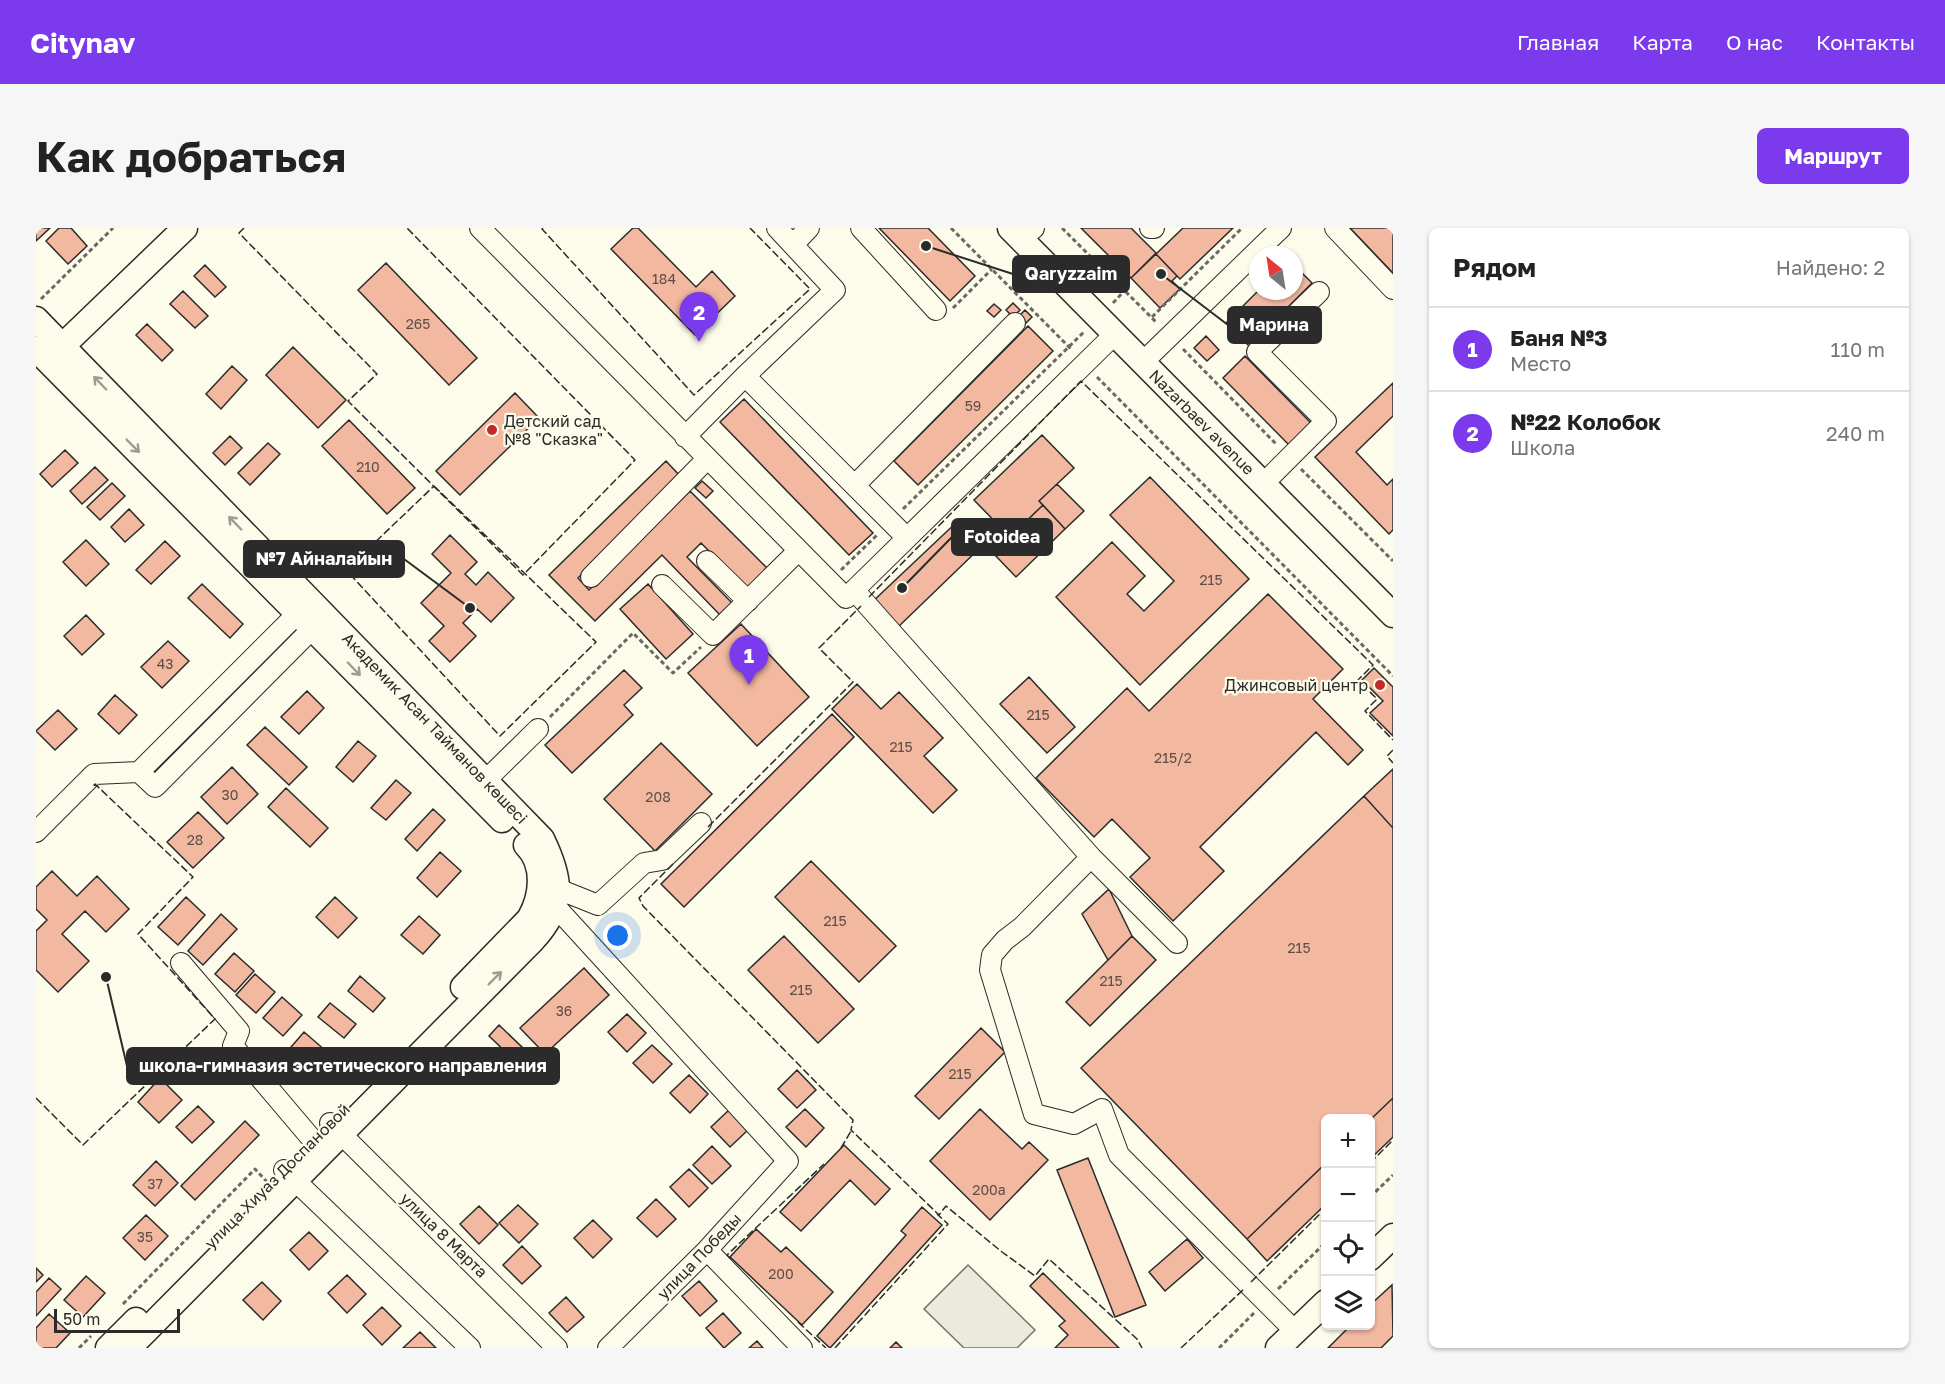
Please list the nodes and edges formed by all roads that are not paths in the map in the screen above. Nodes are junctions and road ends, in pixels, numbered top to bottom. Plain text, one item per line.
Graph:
1 (185, 228) edge
2 (480, 228) edge
3 (777, 228) edge
4 (809, 228) edge
5 (861, 228) edge
6 (1281, 228) edge
7 (1335, 228) edge
8 (1022, 232) edge
9 (793, 244) junction
10 (1393, 289) edge
11 (1319, 292) dead end
12 (936, 310) road end
13 (36, 319) edge
14 (1015, 322) dead end
15 (1106, 326) junction
16 (46, 357) edge
17 (1143, 362) junction
18 (745, 376) junction
19 (686, 437) junction
20 (707, 459) junction
21 (1263, 484) junction
22 (855, 485) junction
23 (906, 537) junction
24 (798, 550) junction
25 (707, 561) dead end
26 (591, 577) dead end
27 (662, 585) dead end
28 (854, 590) junction
29 (748, 601) junction
30 (1391, 610) edge
31 (306, 620) junction
32 (538, 729) road end
33 (486, 780) junction
34 (701, 823) dead end
35 (37, 829) edge
36 (1091, 857) junction
37 (551, 897) junction
38 (1177, 943) dead end
39 (181, 963) dead end
40 (326, 1136) junction
41 (289, 1174) junction
42 (1393, 1236) edge
43 (706, 1250) junction
44 (1375, 1254) edge
45 (1321, 1307) edge
46 (1296, 1331) junction
47 (102, 1340) edge
48 (129, 1348) edge
49 (470, 1348) edge
50 (557, 1348) edge
51 (608, 1348) edge
52 (802, 1348) edge
53 (1278, 1348) edge

1 - 16 main road
2 - 19 street
3 - 9 street
4 - 9 street
5 - 12 street
6 - 17 street
7 - 10 street
8 - 15 main road, Nazarbaev avenue
9 - 18 street
11 - 21 street
13 - 16 main road, Академик Асан Тайманов көшесі
14 - 22 street
15 - 17 main road, Nazarbaev avenue
15 - 23 street
16 -> 31 main road, Академик Асан Тайманов көшесі
33 -> 16 main road, Академик Асан Тайманов көшесі
17 - 21 main road, Nazarbaev avenue
18 - 19 street
18 - 22 street
19 - 20 street
20 - 24 street
20 - 26 street
21 - 30 main road, Nazarbaev avenue
22 - 23 street
23 - 28 street
24 - 28 street
24 - 29 street
25 - 29 street
27 - 29 street
28 - 36 street
31 - 35 street
31 -> 37 main road, Академик Асан Тайманов көшесі
32 - 33 street
33 - 37 main road, Академик Асан Тайманов көшесі
34 - 37 street
36 - 38 street
36 - 46 street
37 - 40 main road, улица Хиуаз Доспановой
37 - 43 street, улица Победы
39 - 40 street, улица 8 Марта
40 - 41 main road, улица Хиуаз Доспановой
40 - 50 street, улица 8 Марта
41 - 47 main road, улица Хиуаз Доспановой
41 - 48 main road, улица Хиуаз Доспановой
41 - 49 street
42 - 44 main road
43 - 51 street, улица Победы
43 - 52 street
45 - 46 main road
46 - 53 main road

